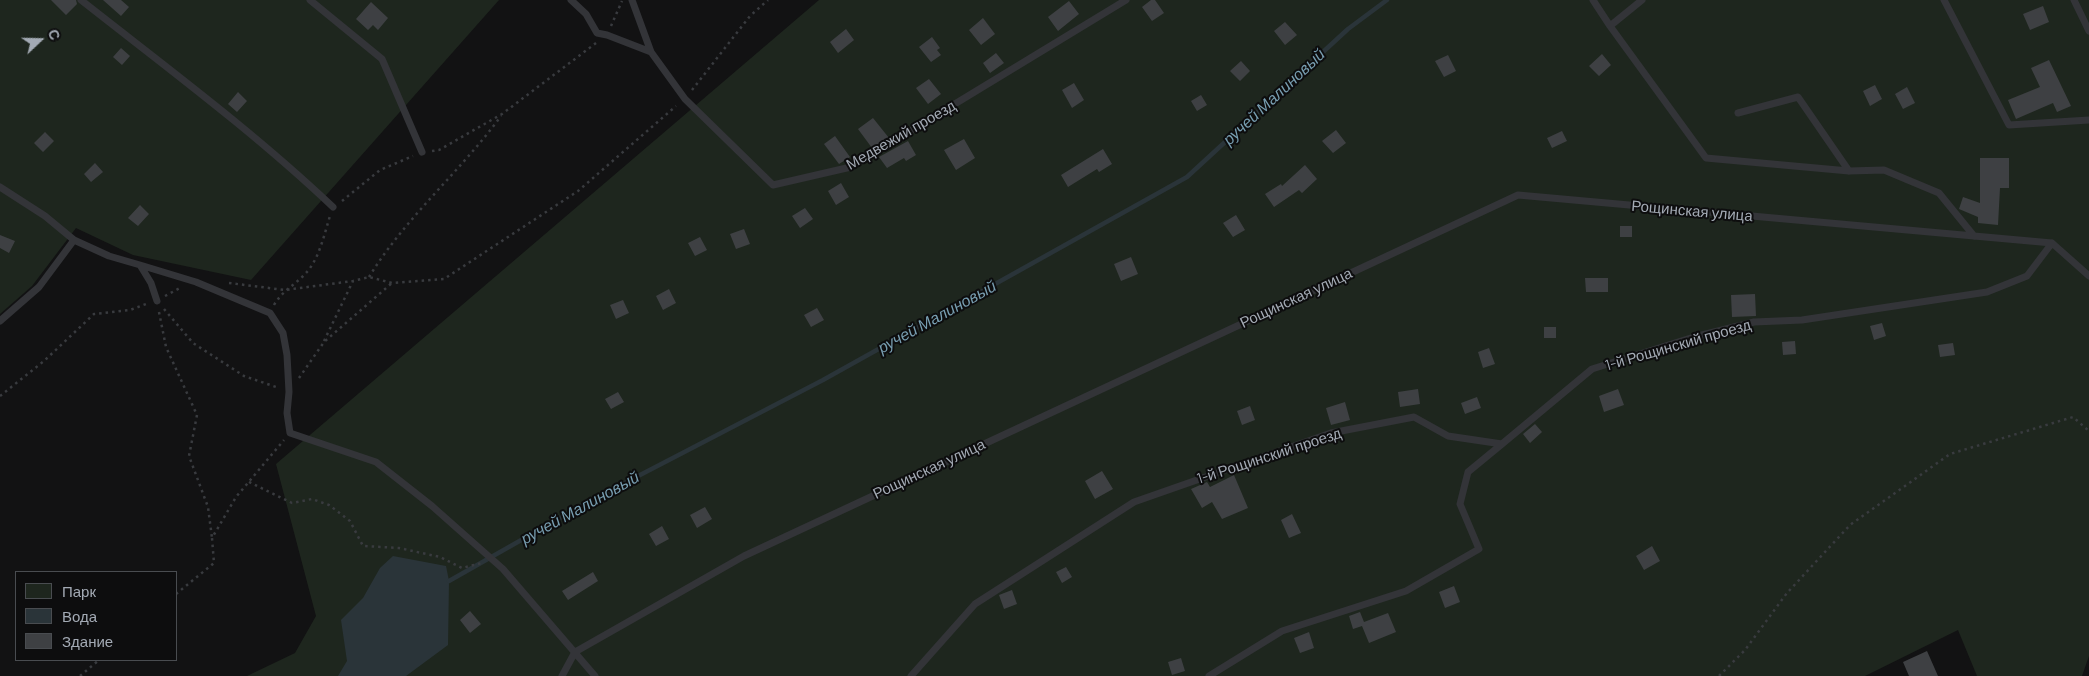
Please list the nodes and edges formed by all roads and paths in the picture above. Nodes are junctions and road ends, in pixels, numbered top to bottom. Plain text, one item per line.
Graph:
1 (81, 0) edge
2 (310, 0) edge
3 (571, 0) edge
4 (622, 0) edge
5 (632, 0) edge
6 (768, 0) edge
7 (1126, 0) edge
8 (1593, 0) edge
9 (1642, 0) edge
10 (1944, 0) edge
11 (2074, 0) edge
12 (1610, 26) junction
13 (2089, 31) edge
14 (607, 35) junction
15 (651, 52) junction
16 (685, 99) junction
17 (502, 114) junction
18 (1738, 114) dead end
19 (2089, 120) edge
20 (422, 152) junction
21 (1849, 171) junction
22 (0, 187) edge
23 (333, 207) junction
24 (1974, 236) junction
25 (74, 240) junction
26 (2052, 243) junction
27 (140, 265) junction
28 (2089, 276) edge
29 (369, 277) junction
30 (354, 281) junction
31 (196, 282) junction
32 (225, 283) dead end
33 (392, 283) junction
34 (285, 290) junction
35 (157, 300) junction
36 (270, 313) junction
37 (0, 321) edge
38 (324, 342) junction
39 (289, 392) junction
40 (0, 396) edge
41 (2089, 431) edge
42 (290, 433) junction
43 (1502, 444) junction
44 (249, 482) junction
45 (212, 538) junction
46 (503, 569) junction
47 (178, 592) edge
48 (575, 652) junction
49 (98, 661) edge
50 (80, 676) edge
51 (562, 676) edge
52 (595, 676) edge
53 (911, 676) edge
54 (1209, 676) edge
55 (1719, 676) edge

1 - 23 lane
2 - 20 lane
3 - 14 lane
4 - 14 path
5 - 15 lane
6 - 16 path
7 - 16 lane, Медвежий проезд
8 - 12 lane
9 - 12 lane
10 - 19 lane
11 - 13 lane
12 - 21 lane
14 - 15 lane
14 - 17 path
15 - 16 lane
16 - 33 path
17 - 20 path
17 - 29 path
18 - 21 lane
20 - 23 path
21 - 24 lane
22 - 25 lane
23 - 34 path
24 - 26 lane, Рощинская улица
24 - 48 lane, Рощинская улица
25 - 27 lane
25 - 37 lane
26 - 28 lane
26 - 43 lane, 1-й Рощинский проезд
27 - 31 lane
27 - 35 lane
29 - 30 path
29 - 33 path
30 - 34 path
30 - 38 path
31 - 35 path
31 - 36 lane
32 - 34 path
33 - 38 path
34 - 36 path
35 - 39 path
35 - 40 path
35 - 45 path
36 - 39 lane
38 - 39 path
39 - 42 lane
41 - 55 path
42 - 44 path
42 - 46 lane
43 - 53 lane, 1-й Рощинский проезд
43 - 54 lane
44 - 45 path
44 - 46 path
45 - 47 path
46 - 48 lane
48 - 51 lane
48 - 52 lane
49 - 50 path

